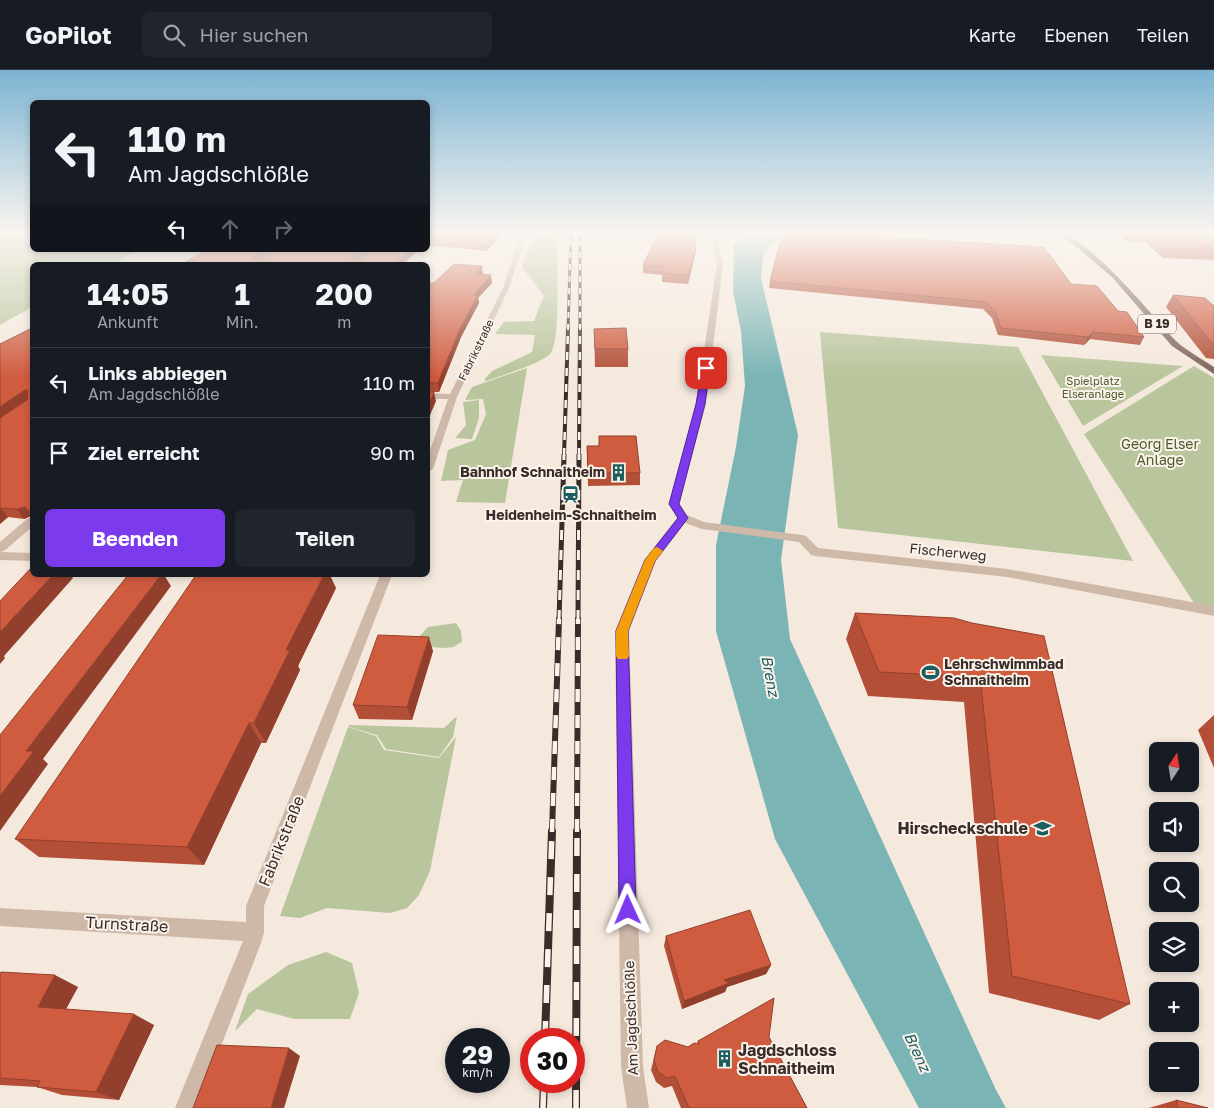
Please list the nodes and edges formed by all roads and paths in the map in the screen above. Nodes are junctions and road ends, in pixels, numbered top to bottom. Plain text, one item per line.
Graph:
1 (508, 280) edge
2 (718, 280) edge
3 (1118, 280) edge
4 (1214, 372) edge
5 (430, 396) edge
6 (453, 397) junction
7 (430, 463) edge
8 (683, 518) junction
9 (30, 523) edge
10 (0, 548) edge
11 (0, 556) edge
12 (30, 557) edge
13 (385, 577) edge
14 (1214, 610) edge
15 (0, 917) edge
16 (255, 932) junction
17 (186, 1108) edge
18 (638, 1108) edge

1 - 6 street, Fabrikstraße
2 - 8 street
3 - 4 main road, B 19
5 - 6 street
6 - 7 street, Fabrikstraße
8 - 14 street, Fischerweg
8 - 18 street, Am Jagdschlößle
9 - 10 street
11 - 12 street
13 - 16 street, Fabrikstraße
15 - 16 street, Turnstraße
16 - 17 street, Fabrikstraße

